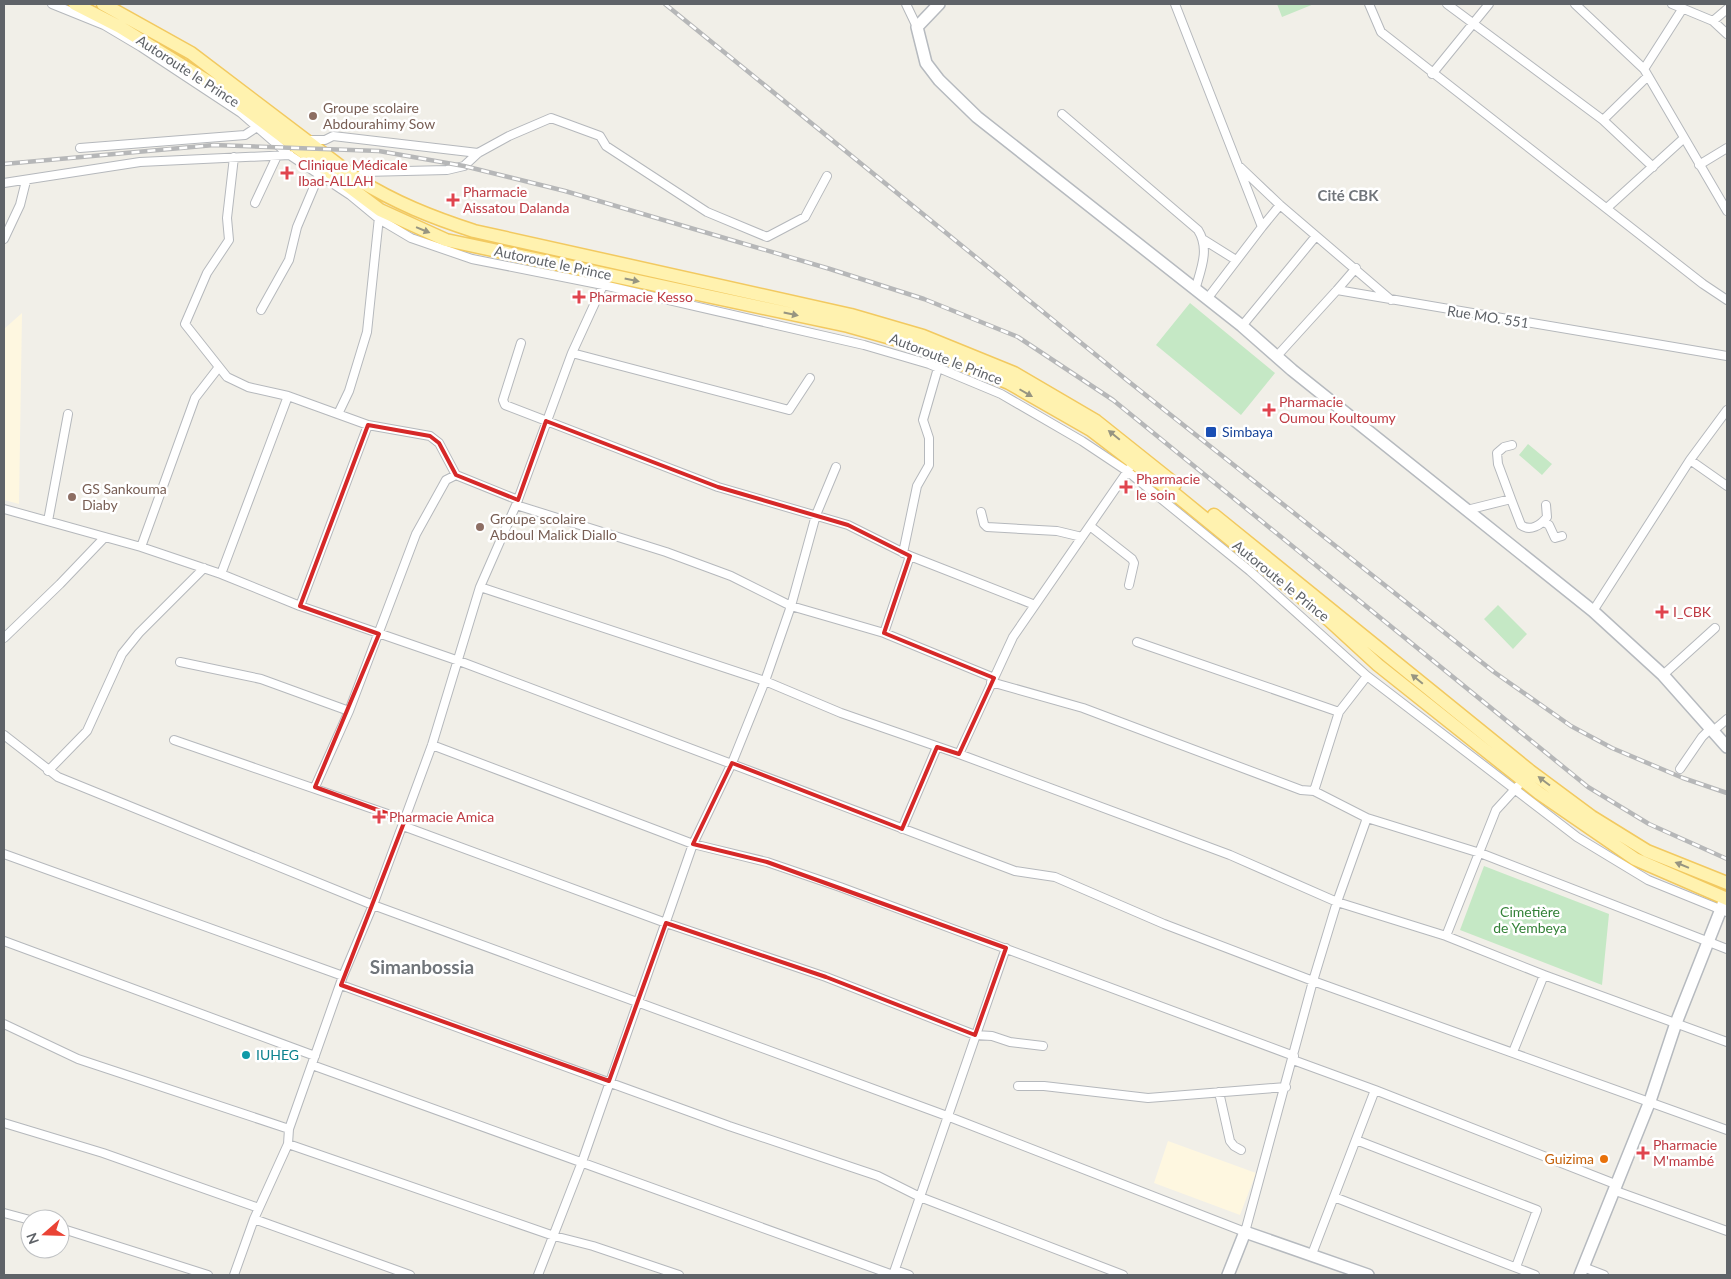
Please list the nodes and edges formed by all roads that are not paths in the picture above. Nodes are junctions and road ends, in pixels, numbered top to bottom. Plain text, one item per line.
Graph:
1 (52, 4) edge
2 (75, 4) edge
3 (104, 4) edge
4 (906, 4) edge
5 (939, 4) edge
6 (1175, 4) edge
7 (1369, 4) edge
8 (1446, 4) edge
9 (1489, 4) edge
10 (1575, 4) edge
11 (1672, 4) edge
12 (1683, 8) junction
13 (1727, 9) edge
14 (1713, 21) junction
15 (1472, 23) junction
16 (917, 27) junction
17 (1727, 34) edge
18 (1646, 73) junction
19 (1432, 74) junction
20 (1062, 114) dead end
21 (1604, 120) junction
22 (257, 127) junction
23 (1683, 139) junction
24 (305, 140) junction
25 (80, 148) dead end
26 (1727, 148) edge
27 (478, 153) junction
28 (288, 154) junction
29 (276, 156) junction
30 (234, 157) junction
31 (313, 159) junction
32 (1237, 164) junction
33 (1699, 166) junction
34 (1652, 167) junction
35 (319, 175) junction
36 (827, 176) dead end
37 (357, 179) junction
38 (26, 180) junction
39 (4, 183) edge
40 (255, 202) dead end
41 (1280, 205) junction
42 (1608, 208) junction
43 (1727, 211) edge
44 (380, 214) junction
45 (1262, 228) junction
46 (1316, 236) junction
47 (4, 239) edge
48 (1204, 240) junction
49 (1236, 260) junction
50 (1356, 268) junction
51 (605, 280) junction
52 (1195, 290) junction
53 (1337, 290) junction
54 (1207, 299) junction
55 (1727, 300) edge
56 (1392, 301) junction
57 (260, 310) dead end
58 (1242, 326) junction
59 (521, 343) dead end
60 (572, 353) junction
61 (1277, 356) junction
62 (1727, 356) edge
63 (219, 367) junction
64 (938, 368) junction
65 (810, 378) dead end
66 (288, 396) junction
67 (1727, 410) edge
68 (68, 414) dead end
69 (338, 414) junction
70 (546, 420) junction
71 (368, 425) junction
72 (1512, 446) dead end
73 (1690, 460) junction
74 (836, 467) dead end
75 (1130, 467) junction
76 (456, 475) junction
77 (1727, 486) edge
78 (1511, 499) junction
79 (517, 503) junction
80 (1546, 505) dead end
81 (4, 509) edge
82 (1467, 510) junction
83 (981, 512) dead end
84 (816, 515) junction
85 (48, 521) junction
86 (1544, 522) junction
87 (1090, 526) junction
88 (1562, 536) dead end
89 (1082, 537) junction
90 (104, 538) junction
91 (140, 547) junction
92 (906, 554) junction
93 (1254, 567) junction
94 (204, 568) junction
95 (221, 574) junction
96 (1128, 585) dead end
97 (480, 587) junction
98 (1035, 605) junction
99 (300, 606) junction
100 (791, 606) junction
101 (1592, 611) junction
102 (1715, 628) dead end
103 (884, 633) junction
104 (380, 634) junction
105 (4, 638) edge
106 (1137, 642) dead end
107 (460, 661) junction
108 (180, 662) dead end
109 (1663, 675) junction
110 (1367, 676) junction
111 (992, 680) junction
112 (765, 681) junction
113 (349, 712) junction
114 (1339, 712) junction
115 (1727, 719) edge
116 (1712, 729) junction
117 (4, 735) edge
118 (174, 740) dead end
119 (432, 745) junction
120 (936, 747) junction
121 (1727, 747) edge
122 (960, 754) junction
123 (732, 763) junction
124 (1680, 769) dead end
125 (48, 772) junction
126 (1519, 785) junction
127 (316, 787) junction
128 (1314, 791) junction
129 (1367, 818) junction
130 (404, 823) junction
131 (902, 829) junction
132 (693, 844) junction
133 (1480, 853) junction
134 (4, 854) edge
135 (1727, 884) edge
136 (1336, 902) junction
137 (372, 905) junction
138 (1725, 905) edge
139 (666, 923) junction
140 (1446, 936) junction
141 (4, 941) edge
142 (1708, 942) junction
143 (1006, 948) junction
144 (1727, 949) edge
145 (1544, 975) junction
146 (343, 976) junction
147 (1313, 981) junction
148 (340, 985) junction
149 (638, 1004) junction
150 (1676, 1023) junction
151 (4, 1024) edge
152 (975, 1035) junction
153 (1727, 1042) edge
154 (1043, 1046) dead end
155 (1513, 1052) junction
156 (314, 1056) junction
157 (1293, 1058) junction
158 (312, 1065) junction
159 (610, 1082) junction
160 (1018, 1086) dead end
161 (1286, 1087) junction
162 (1375, 1090) junction
163 (1219, 1092) junction
164 (1650, 1101) junction
165 (947, 1116) junction
166 (4, 1123) edge
167 (289, 1129) junction
168 (1727, 1130) edge
169 (1356, 1140) junction
170 (288, 1144) junction
171 (1241, 1150) dead end
172 (582, 1162) junction
173 (1614, 1187) junction
174 (920, 1197) junction
175 (1334, 1197) junction
176 (259, 1208) junction
177 (4, 1213) edge
178 (20, 1217) edge
179 (254, 1219) junction
180 (70, 1231) edge
181 (1727, 1231) edge
182 (1245, 1232) junction
183 (554, 1236) junction
184 (1312, 1254) junction
185 (1516, 1267) junction
186 (1582, 1271) edge
187 (894, 1273) edge
188 (208, 1275) edge
189 (234, 1275) edge
190 (410, 1275) edge
191 (538, 1275) edge
192 (679, 1275) edge
193 (909, 1275) edge
194 (1123, 1275) edge
195 (1228, 1275) edge
196 (1368, 1275) edge
197 (1534, 1275) edge
198 (1604, 1275) edge

1 - 22 street
2 - 31 main road, Autoroute le Prince
3 - 24 main road, Autoroute le Prince
4 - 16 street
5 - 16 street
6 - 32 street
7 - 19 street
8 - 15 street
9 - 15 street
10 - 18 street
11 - 12 street
12 - 14 street
12 - 18 street
13 - 14 street
14 - 17 street
15 - 19 street
15 - 21 street
16 - 52 street
18 - 21 street
18 - 23 street
19 - 42 street
20 - 48 street
21 - 34 street
22 - 25 street
22 - 28 street
23 - 33 street
23 - 34 street
24 - 27 street
24 - 37 main road, Autoroute le Prince
26 - 33 street
27 - 36 street
27 - 37 street
28 - 29 street
28 - 31 street
28 - 35 street
29 - 30 street
29 - 40 street
30 - 38 street
30 - 63 street
31 - 44 main road, Autoroute le Prince
32 - 41 street
32 - 45 street
33 - 43 street
34 - 42 street
35 - 44 street
35 - 57 street
135 -> 37 main road, Autoroute le Prince
38 - 39 street
38 - 47 street
41 - 45 street
41 - 46 street
42 - 55 street
44 - 51 main road, Autoroute le Prince
44 - 69 street
45 - 49 street
46 - 50 street
46 - 58 street
48 - 49 street
48 - 52 street
49 - 54 street
50 - 53 street
50 - 56 street
51 - 60 street
51 - 64 street
51 -> 75 main road, Autoroute le Prince
52 - 54 street
53 - 56 street, Rue MO. 551
53 - 61 street
54 - 58 street
56 - 62 street, Rue MO. 551
58 - 61 street
59 - 70 street
60 - 65 street
60 - 70 street
61 - 82 street
63 - 66 street
63 - 91 street
64 - 75 street
64 - 92 street
66 - 69 street
66 - 95 street
67 - 73 street
68 - 85 street
69 - 71 street
70 - 79 street
70 - 84 street
71 - 76 street
71 - 99 street
72 - 78 street
73 - 77 street
73 - 101 street
74 - 84 street
75 - 87 street
75 - 93 main road, Autoroute le Prince
76 - 79 street
76 - 104 street
78 - 82 street
78 - 86 street
79 - 97 street
79 - 100 street
80 - 86 street
81 - 85 street
82 - 101 street
83 - 89 street
84 - 92 street
84 - 100 street
85 - 90 street
86 - 88 street
87 - 89 street
87 - 96 street
89 - 98 street
90 - 91 street
90 - 105 street
91 - 94 street
92 - 98 street
92 - 103 street
93 - 110 street
93 - 126 main road, Autoroute le Prince
94 - 95 street
94 - 125 street
95 - 99 street
97 - 107 street
97 - 112 street
98 - 111 street
99 - 104 street
100 - 103 street
100 - 112 street
101 - 109 street
102 - 109 street
103 - 111 street
104 - 107 street
104 - 113 street
106 - 114 street
107 - 119 street
107 - 123 street
108 - 113 street
109 - 116 street
110 - 114 street
110 - 126 street
111 - 122 street
111 - 128 street
112 - 120 street
112 - 123 street
113 - 127 street
114 - 128 street
115 - 116 street
116 - 121 street
116 - 124 street
117 - 125 street
118 - 127 street
119 - 130 street
119 - 132 street
120 - 122 street
120 - 131 street
122 - 136 street
123 - 131 street
123 - 132 street
125 - 137 street
126 - 133 street
126 - 138 main road, Autoroute le Prince
127 - 130 street
128 - 129 street
129 - 133 street
129 - 136 street
130 - 137 street
130 - 139 street
131 - 147 street
132 - 139 street
132 - 143 street
133 - 140 street
133 - 142 street
134 - 146 street
136 - 140 street
136 - 147 street
137 - 146 street
137 - 149 street
138 - 142 street
139 - 149 street
139 - 152 street
140 - 145 street
141 - 156 street
142 - 144 street
142 - 150 street
143 - 152 street
143 - 157 street
145 - 150 street
145 - 155 street
146 - 148 street
147 - 155 street
147 - 157 street
148 - 156 street
148 - 159 street
149 - 159 street
149 - 165 street
150 - 153 street
150 - 164 street
151 - 167 street
152 - 154 street
152 - 165 street
155 - 164 street
156 - 158 street
157 - 161 street
157 - 162 street
158 - 167 street
158 - 172 street
159 - 172 street
159 - 174 street
160 - 163 street
161 - 163 street
161 - 182 street
162 - 169 street
162 - 173 street
163 - 171 street
164 - 168 street
164 - 173 street
165 - 174 street
165 - 182 street
166 - 176 street
167 - 170 street
169 - 175 street
169 - 185 street
170 - 176 street
170 - 183 street
172 - 183 street
172 - 187 street
173 - 181 street
173 - 186 street
174 - 187 street
174 - 194 street
175 - 184 street
175 - 185 street
176 - 179 street
177 - 178 street
179 - 189 street
179 - 190 street
180 - 188 street
182 - 184 street
182 - 195 street
183 - 191 street
183 - 192 street
184 - 196 street
185 - 197 street
186 - 198 street
187 - 193 street

